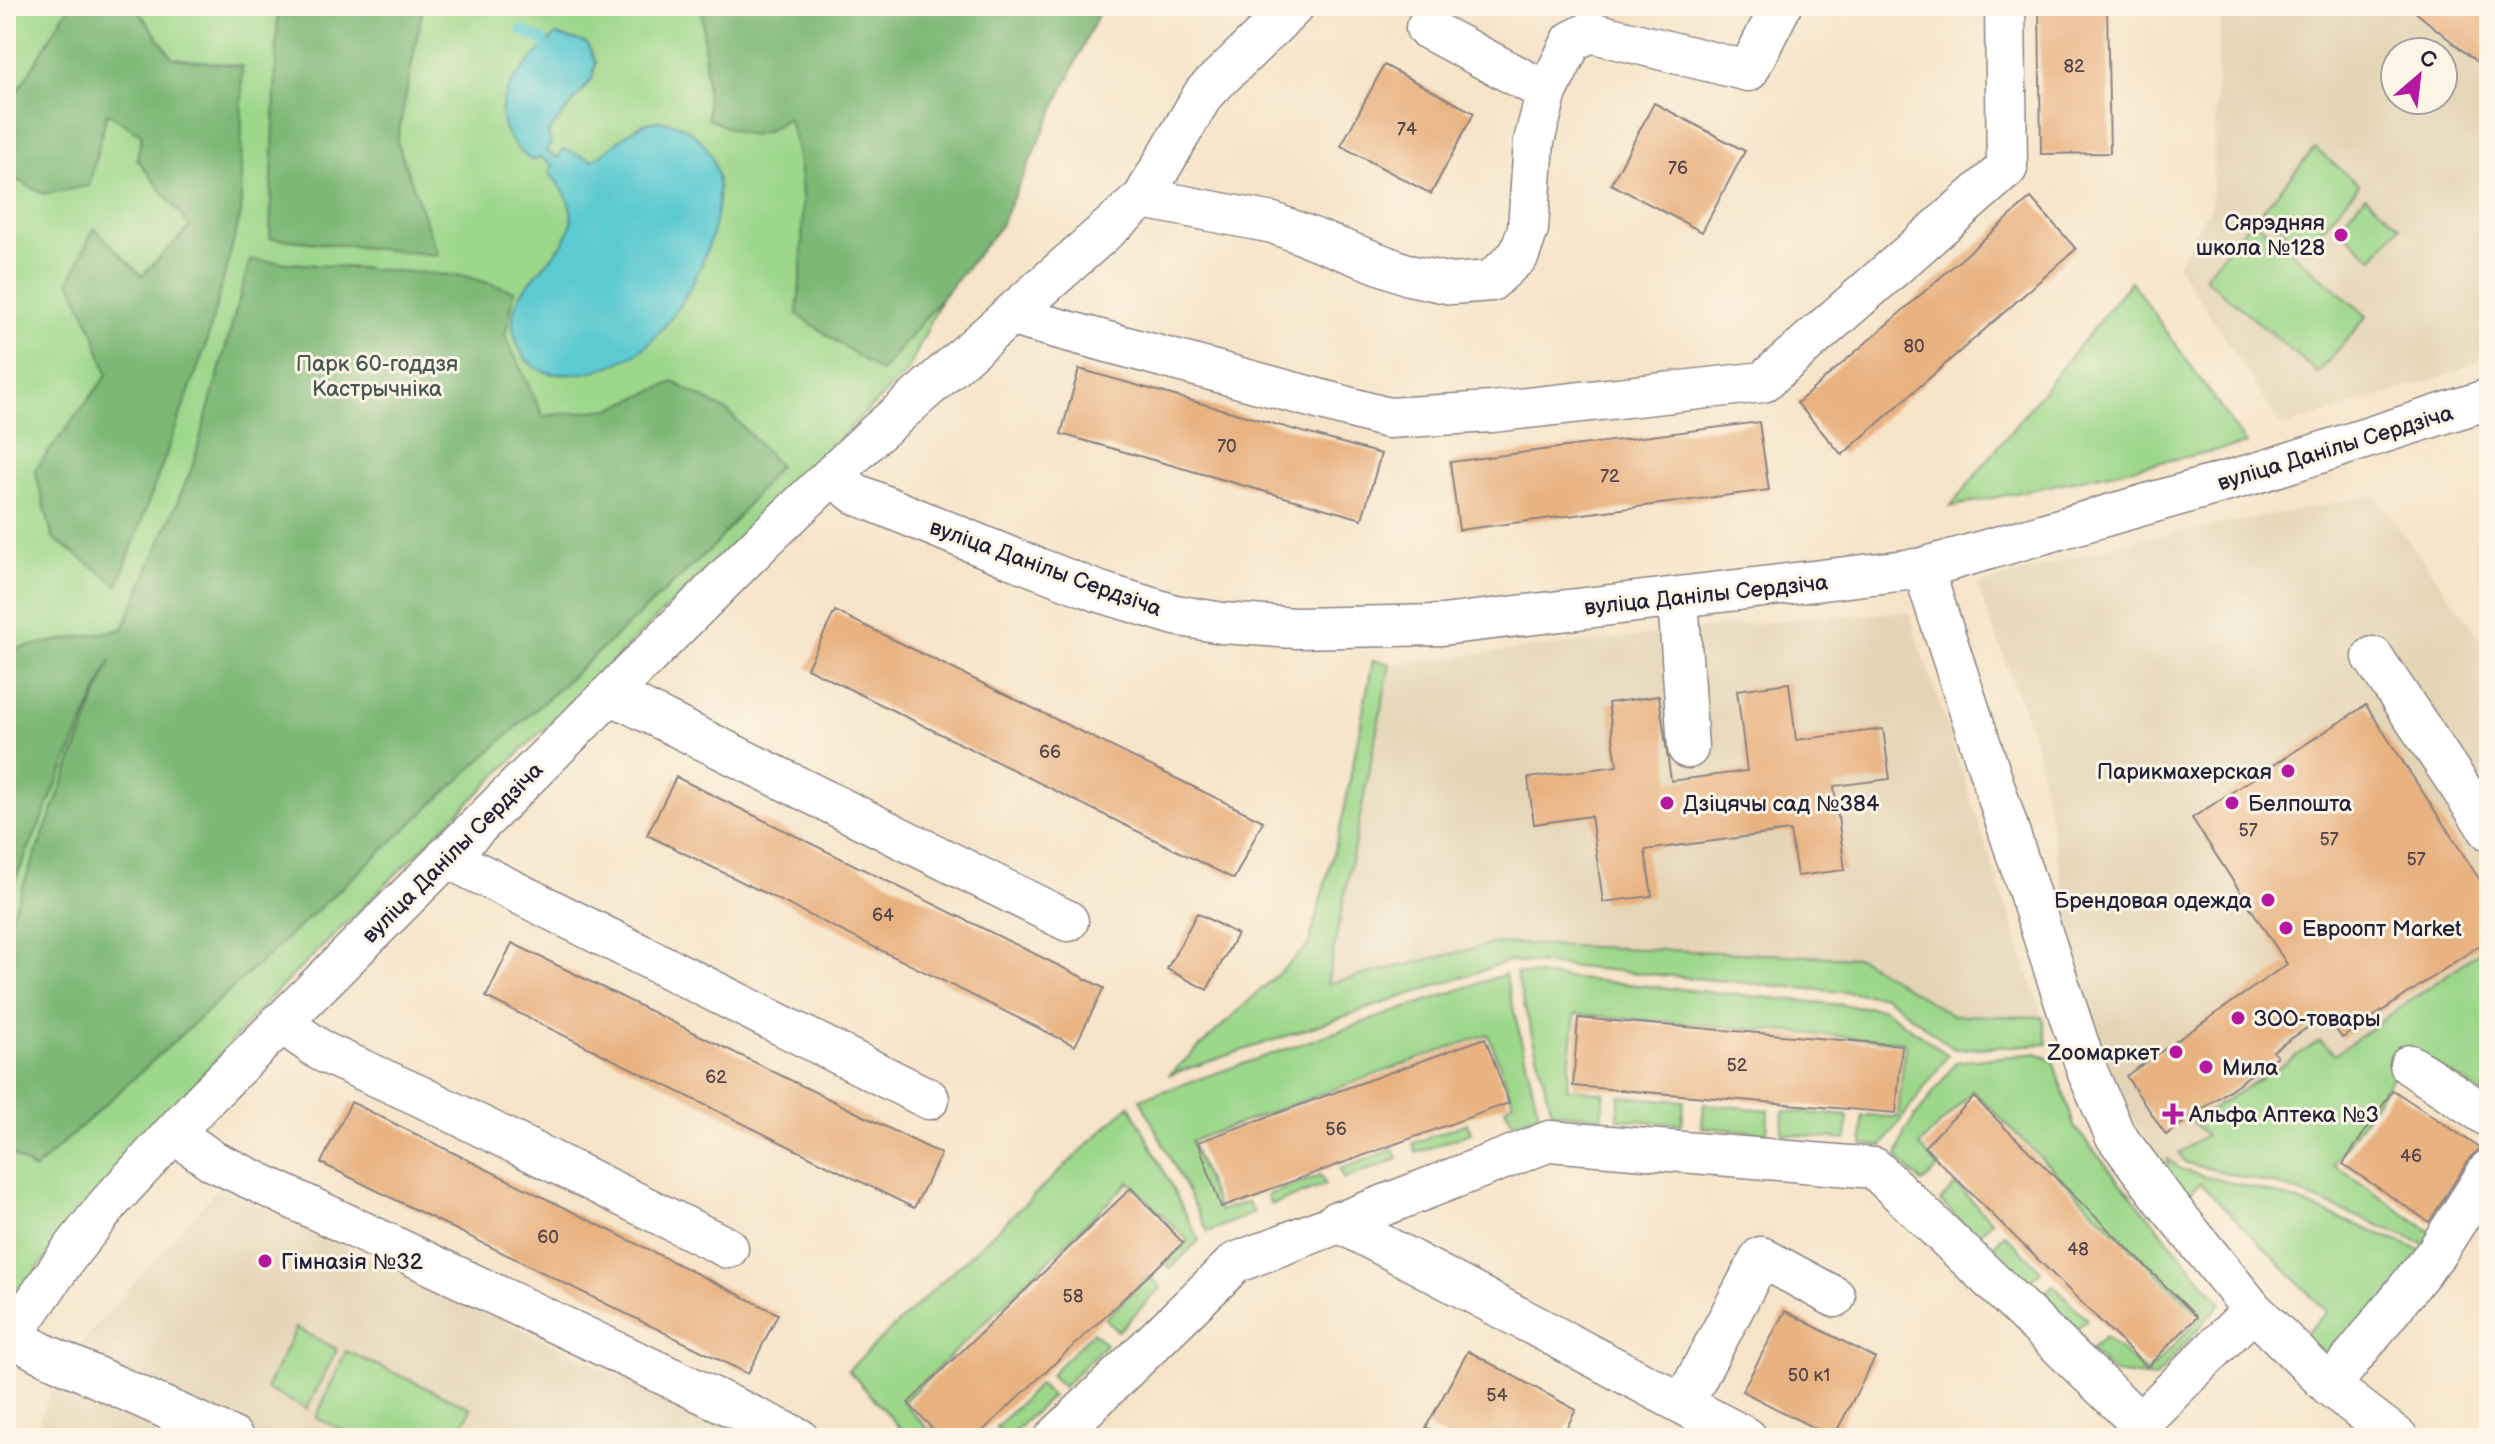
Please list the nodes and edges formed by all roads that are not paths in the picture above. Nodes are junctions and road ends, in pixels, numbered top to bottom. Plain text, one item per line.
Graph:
1 (1294, 6) edge
2 (1781, 6) edge
3 (2005, 6) edge
4 (1426, 28) dead end
5 (1547, 92) junction
6 (1143, 198) junction
7 (1012, 316) junction
8 (2489, 399) edge
9 (833, 476) junction
10 (1923, 568) junction
11 (1678, 597) junction
12 (2373, 657) dead end
13 (611, 694) junction
14 (1688, 748) dead end
15 (2489, 830) edge
16 (446, 857) junction
17 (1068, 921) dead end
18 (280, 1022) junction
19 (2410, 1065) dead end
20 (929, 1099) dead end
21 (2489, 1117) edge
22 (175, 1134) junction
23 (2483, 1191) edge
24 (1337, 1221) junction
25 (728, 1248) dead end
26 (1835, 1297) dead end
27 (2253, 1310) junction
28 (8, 1340) edge
29 (2330, 1386) junction
30 (1683, 1404) junction
31 (2380, 1434) edge
32 (219, 1435) edge
33 (798, 1438) edge
34 (1055, 1438) edge
35 (1747, 1438) edge

1 - 6 street
2 - 5 street
3 - 7 street
4 - 5 street
5 - 6 street
6 - 7 street
7 - 9 street
8 - 10 street, вуліца Данілы Сердзіча
9 - 11 street, вуліца Данілы Сердзіча
9 - 13 street, вуліца Данілы Сердзіча
10 - 11 street, вуліца Данілы Сердзіча
10 - 27 street
11 - 14 street
12 - 15 street
13 - 16 street, вуліца Данілы Сердзіча
13 - 17 street
16 - 18 street, вуліца Данілы Сердзіча
16 - 20 street
18 - 22 street, вуліца Данілы Сердзіча
18 - 25 street
19 - 21 street
22 - 28 street, вуліца Данілы Сердзіча
22 - 33 street
23 - 29 street
24 - 27 street
24 - 30 street
24 - 34 street
26 - 30 street
27 - 29 street
28 - 32 street
29 - 31 street
30 - 35 street

